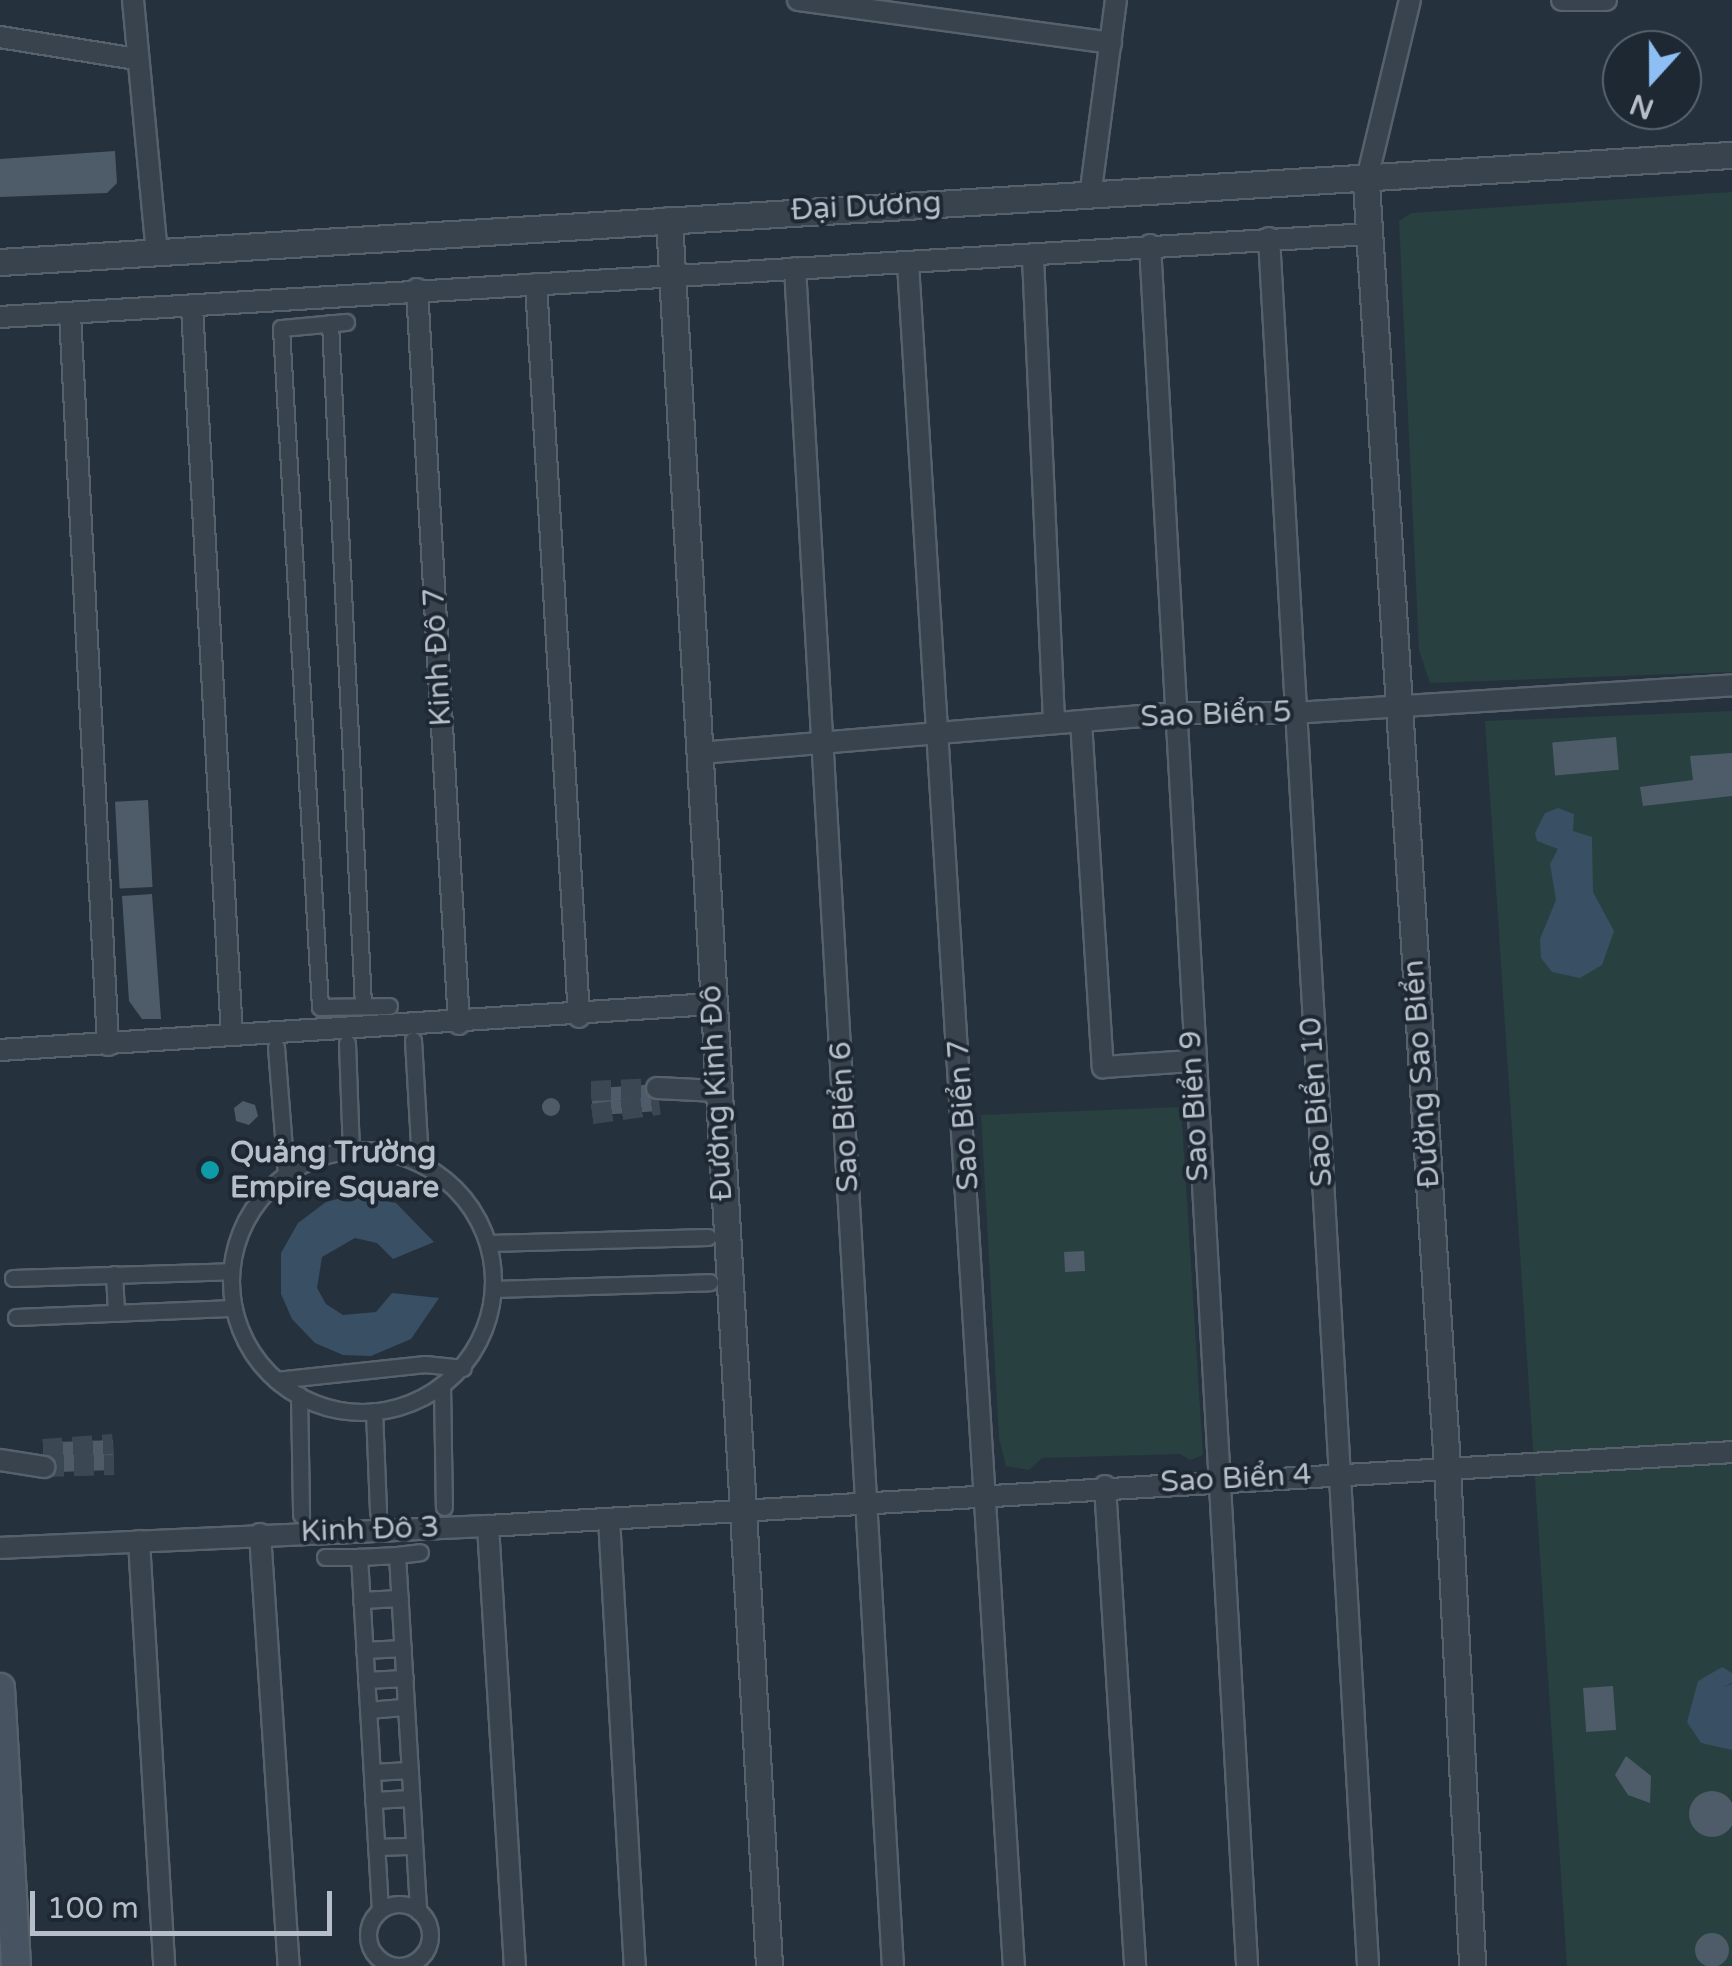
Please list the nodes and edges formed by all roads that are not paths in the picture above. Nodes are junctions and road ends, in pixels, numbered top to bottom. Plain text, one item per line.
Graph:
1 (133, 0) edge
2 (802, 0) edge
3 (1116, 0) edge
4 (1410, 0) edge
5 (1606, 0) edge
6 (1561, 1) edge
7 (0, 37) edge
8 (1111, 43) junction
9 (136, 58) junction
10 (1732, 156) edge
11 (1366, 183) junction
12 (1090, 197) junction
13 (669, 220) junction
14 (1368, 234) junction
15 (1269, 238) junction
16 (1150, 245) junction
17 (157, 252) junction
18 (1033, 258) junction
19 (0, 262) edge
20 (908, 264) junction
21 (795, 268) junction
22 (673, 276) junction
23 (536, 284) junction
24 (417, 289) junction
25 (192, 307) junction
26 (70, 314) junction
27 (0, 317) edge
28 (1732, 685) edge
29 (1398, 708) junction
30 (1178, 713) junction
31 (1293, 713) junction
32 (1081, 721) junction
33 (1054, 723) junction
34 (939, 729) junction
35 (826, 742) junction
36 (700, 753) junction
37 (712, 1004) junction
38 (363, 1006) junction
39 (389, 1006) dead end
40 (579, 1017) junction
41 (459, 1024) junction
42 (232, 1035) junction
43 (413, 1040) dead end
44 (108, 1044) junction
45 (347, 1044) dead end
46 (276, 1048) dead end
47 (0, 1050) edge
48 (1192, 1061) junction
49 (718, 1091) junction
50 (658, 1096) tunnel mouth
51 (352, 1150) junction
52 (420, 1163) junction
53 (286, 1173) junction
54 (708, 1237) dead end
55 (489, 1242) junction
56 (231, 1271) junction
57 (114, 1274) junction
58 (13, 1278) dead end
59 (710, 1282) dead end
60 (493, 1289) junction
61 (234, 1308) junction
62 (116, 1313) junction
63 (16, 1318) dead end
64 (463, 1368) junction
65 (276, 1380) junction
66 (442, 1385) junction
67 (299, 1395) junction
68 (374, 1411) junction
69 (1732, 1452) edge
70 (44, 1458) tunnel mouth
71 (6, 1460) edge
72 (1448, 1468) junction
73 (1340, 1473) junction
74 (1218, 1480) junction
75 (1105, 1486) junction
76 (988, 1493) junction
77 (865, 1500) junction
78 (444, 1507) dead end
79 (740, 1509) junction
80 (378, 1512) dead end
81 (301, 1515) dead end
82 (609, 1519) junction
83 (488, 1526) junction
84 (260, 1534) junction
85 (139, 1541) junction
86 (0, 1548) edge
87 (420, 1552) dead end
88 (397, 1555) junction
89 (325, 1558) dead end
90 (359, 1558) junction
91 (400, 1598) junction
92 (361, 1600) junction
93 (403, 1648) junction
94 (364, 1650) junction
95 (404, 1678) junction
96 (366, 1680) junction
97 (0, 1688) edge
98 (406, 1707) junction
99 (368, 1710) junction
100 (410, 1770) junction
101 (372, 1772) junction
102 (412, 1798) junction
103 (373, 1800) junction
104 (376, 1846) junction
105 (414, 1846) junction
106 (380, 1910) junction
107 (418, 1910) junction
108 (420, 1962) edge
109 (384, 1964) edge
110 (16, 1966) edge
111 (164, 1966) edge
112 (289, 1966) edge
113 (515, 1966) edge
114 (635, 1966) edge
115 (769, 1966) edge
116 (894, 1966) edge
117 (1014, 1966) edge
118 (1135, 1966) edge
119 (1247, 1966) edge
120 (1368, 1966) edge
121 (1472, 1966) edge

1 - 9 street
2 - 8 street
3 - 8 street
4 - 11 street
5 - 6 street
7 - 9 street
8 - 12 street
9 - 17 street
10 - 11 street, Đại Dương
11 - 12 street, Đại Dương
11 - 14 street, Đường Sao Biển
12 - 13 street, Đại Dương
13 - 17 street, Đại Dương
13 - 22 street, Đường Kinh Đô
14 - 15 street
14 - 29 street, Đường Sao Biển
15 - 16 street
15 - 31 street, Sao Biển 10
16 - 18 street
16 - 30 street, Sao Biển 9
17 - 19 street, Đại Dương
18 - 20 street
18 - 33 street
20 - 21 street
20 - 34 street, Sao Biển 7
21 - 22 street
21 - 35 street, Sao Biển 6
22 - 23 street
22 - 36 street, Đường Kinh Đô
23 - 24 street
23 - 40 street
24 - 25 street
24 - 41 street, Kinh Đô 7
25 - 26 street
25 - 42 street
26 - 27 street
26 - 44 street
28 - 29 street, Sao Biển 5
29 - 31 street, Sao Biển 5
29 - 72 street, Đường Sao Biển
30 - 31 street, Sao Biển 5
30 - 32 street, Sao Biển 5
30 - 48 street, Sao Biển 9
31 - 73 street, Sao Biển 10
32 - 33 street, Sao Biển 5
32 - 48 street
33 - 34 street, Sao Biển 5
34 - 35 street, Sao Biển 5
34 - 76 street, Sao Biển 7
35 - 36 street, Sao Biển 5
35 - 77 street, Sao Biển 6
36 - 37 street, Đường Kinh Đô
37 - 40 street
37 - 49 street, Đường Kinh Đô
38 - 38 street
38 - 39 street
40 - 41 street
41 - 42 street
42 - 44 street
43 - 52 street
44 - 47 street
45 - 51 street
46 - 53 street
48 - 74 street, Sao Biển 9
49 - 50 street
49 - 79 street, Đường Kinh Đô
51 - 52 street
51 - 53 street
52 - 55 street
53 - 56 street
54 - 55 street
55 - 60 street
56 - 57 street
56 - 61 street
57 - 58 street
57 - 62 street
59 - 60 street
60 - 64 street
61 - 62 street
61 - 65 street
62 - 63 street
64 - 65 street
64 - 66 street
65 - 67 street
66 - 68 street
66 - 78 street
67 - 68 street
67 - 81 street
68 - 80 street
69 - 72 street, Sao Biển 4
70 - 71 street
72 - 73 street, Sao Biển 4
72 - 121 street, Đường Sao Biển
73 - 74 street, Sao Biển 4
73 - 120 street, Sao Biển 10
74 - 75 street, Sao Biển 4
74 - 119 street, Sao Biển 9
75 - 76 street, Sao Biển 4
75 - 118 street
76 - 77 street, Sao Biển 4
76 - 117 street, Sao Biển 7
77 - 79 street, Sao Biển 4
77 - 116 street, Sao Biển 6
79 - 82 street, Kinh Đô 3
79 - 115 street, Đường Kinh Đô
82 - 83 street, Kinh Đô 3
82 - 114 street
83 - 84 street, Kinh Đô 3
83 - 113 street
84 - 85 street, Kinh Đô 3
84 - 112 street
85 - 86 street, Kinh Đô 3
85 - 111 street
87 - 88 street
88 - 90 street
88 - 91 street
89 - 90 street
90 - 92 street
91 - 92 street
91 - 93 street
92 - 94 street
93 - 94 street
93 - 95 street
94 - 96 street
95 - 96 street
95 - 98 street
96 - 99 street
97 - 110 main road
98 - 99 street
98 - 100 street
99 - 101 street
100 - 101 street
100 - 102 street
101 - 103 street
102 - 103 street
102 - 105 street
103 - 104 street
104 - 105 street
104 - 106 street
105 - 107 street
106 - 107 street
106 - 109 street
107 - 108 street
108 - 109 street

